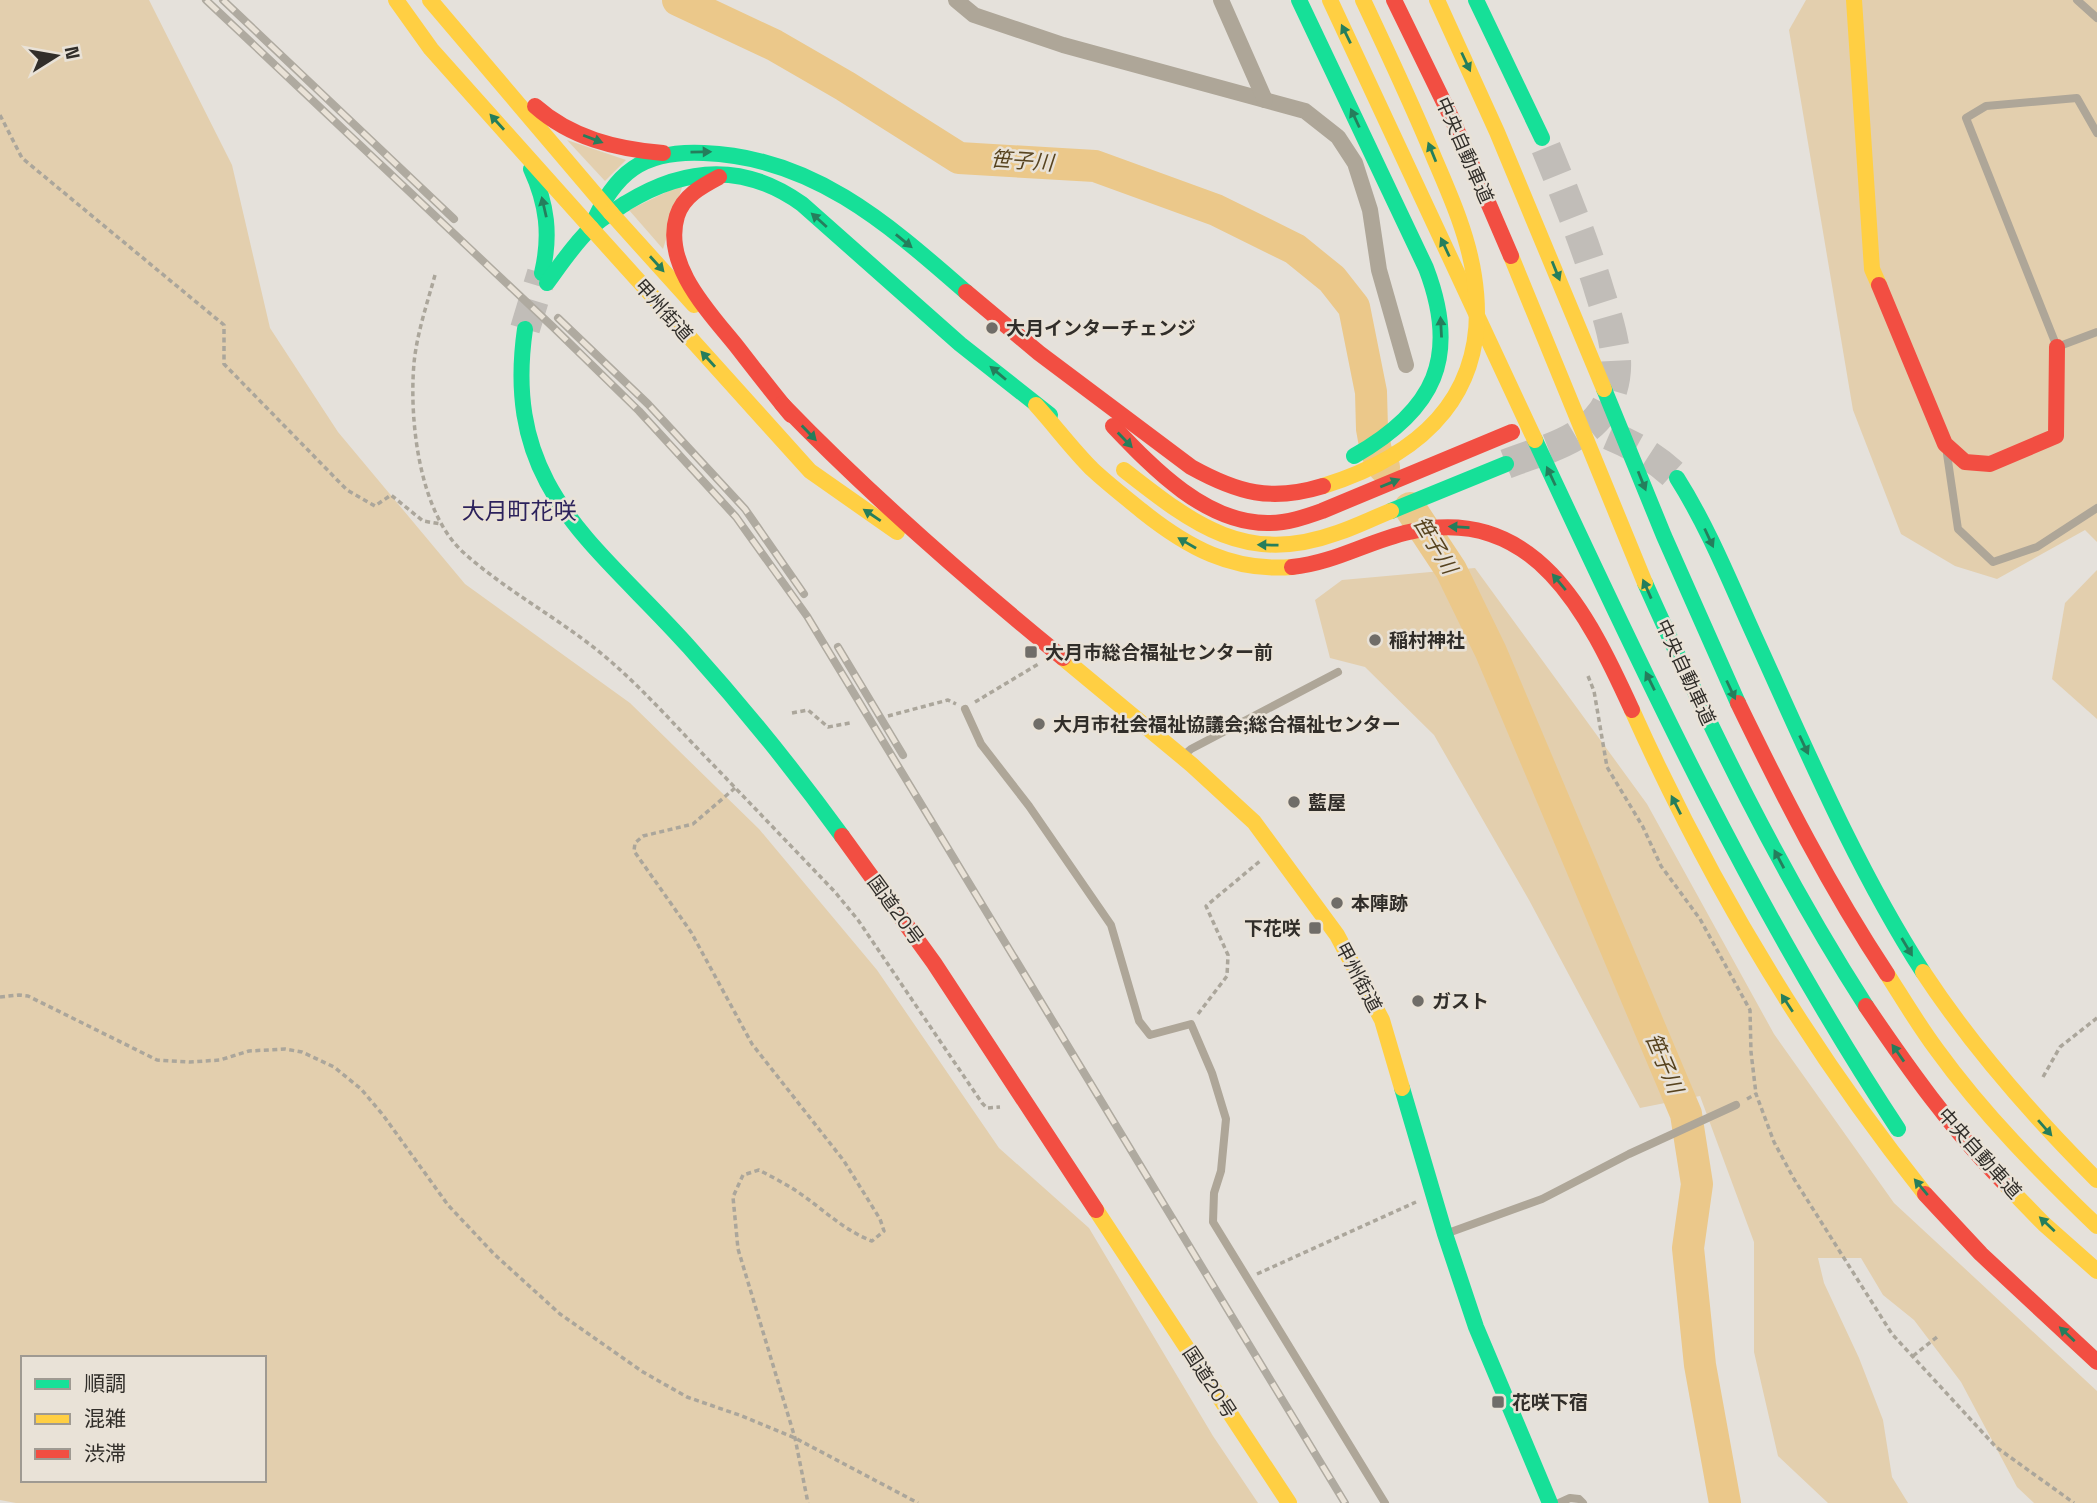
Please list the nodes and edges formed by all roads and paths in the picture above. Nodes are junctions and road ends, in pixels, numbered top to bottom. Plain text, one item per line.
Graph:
1 (396, 0) edge
2 (430, 0) edge
3 (956, 0) edge
4 (1222, 0) edge
5 (1299, 0) edge
6 (1330, 0) edge
7 (1363, 0) edge
8 (1394, 0) edge
9 (1437, 0) edge
10 (1476, 0) edge
11 (1854, 0) edge
12 (2077, 0) edge
13 (2097, 19) edge
14 (447, 20) junction
15 (1265, 100) junction
16 (0, 115) edge
17 (2097, 132) edge
18 (1542, 138) tunnel mouth
19 (518, 145) junction
20 (667, 154) junction
21 (725, 174) junction
22 (606, 207) junction
23 (591, 228) junction
24 (435, 275) dead end
25 (525, 329) tunnel mouth
26 (2097, 332) edge
27 (2056, 347) junction
28 (1406, 365) dead end
29 (1062, 372) junction
30 (1036, 405) junction
31 (791, 415) junction
32 (1512, 432) dead end
33 (1945, 444) junction
34 (1091, 445) dead end
35 (1113, 461) dead end
36 (1506, 464) tunnel mouth
37 (1677, 478) tunnel mouth
38 (1316, 481) junction
39 (2097, 508) edge
40 (441, 524) junction
41 (969, 581) junction
42 (1583, 666) dead end
43 (1029, 669) dead end
44 (1338, 671) dead end
45 (965, 709) junction
46 (792, 713) dead end
47 (888, 716) dead end
48 (850, 723) dead end
49 (1182, 757) junction
50 (735, 788) junction
51 (1264, 857) dead end
52 (0, 997) edge
53 (2097, 1018) edge
54 (1191, 1024) junction
55 (2043, 1077) dead end
56 (1756, 1094) junction
57 (1020, 1096) junction
58 (1735, 1105) joint
59 (1909, 1144) dead end
60 (1924, 1167) dead end
61 (2097, 1180) edge
62 (1421, 1199) dead end
63 (2097, 1226) edge
64 (1445, 1234) junction
65 (2097, 1270) edge
66 (1248, 1278) junction
67 (2037, 1305) junction
68 (1937, 1337) dead end
69 (1913, 1356) junction
70 (2097, 1362) edge
71 (795, 1438) junction
72 (808, 1503) edge
73 (918, 1503) edge
74 (1289, 1503) edge
75 (1385, 1503) edge
76 (1550, 1503) edge
77 (1559, 1503) edge
78 (1583, 1503) edge
79 (2074, 1503) edge

19 -> 1 main road, 甲州街道
2 - 14 main road, 甲州街道
3 - 15 street
4 - 15 street
38 -> 5 main road
59 -> 6 main road
38 -> 7 main road
65 -> 8 main road, 中央自動車道
9 -> 63 main road, 中央自動車道
10 - 18 main road
11 - 33 main road
12 - 13 lane
14 -> 20 main road
14 - 22 main road, 甲州街道
15 - 28 street
16 - 40 path
17 - 27 lane
19 - 23 main road, 甲州街道
23 -> 19 main road
20 - 22 main road
20 -> 29 main road
21 - 22 main road
30 -> 21 main road
21 - 31 main road
22 - 23 main road
22 -> 31 main road, 甲州街道
41 -> 23 main road, 甲州街道
24 - 40 path
25 - 57 main road, 国道20号
26 - 27 lane
27 - 33 main road
29 -> 32 main road
29 - 38 main road
30 - 34 main road
67 -> 30 main road
31 -> 41 main road, 甲州街道
33 - 39 lane
36 -> 35 main road
37 -> 61 main road
40 - 50 path
41 - 49 main road, 甲州街道
42 - 56 path
43 - 45 path
44 - 49 lane
45 - 47 path
45 - 54 lane
46 - 48 path
49 - 64 main road, 甲州街道
50 - 57 path
50 - 71 path
51 - 54 path
52 - 71 path
53 - 55 path
54 - 66 lane
56 - 58 path
56 - 69 path
57 - 74 main road, 国道20号
58 - 64 lane
60 - 67 main road
62 - 66 path
64 - 76 main road, 甲州街道
66 - 75 lane
70 -> 67 main road
68 - 69 path
69 - 79 path
71 - 72 path
71 - 73 path
77 - 78 lane

